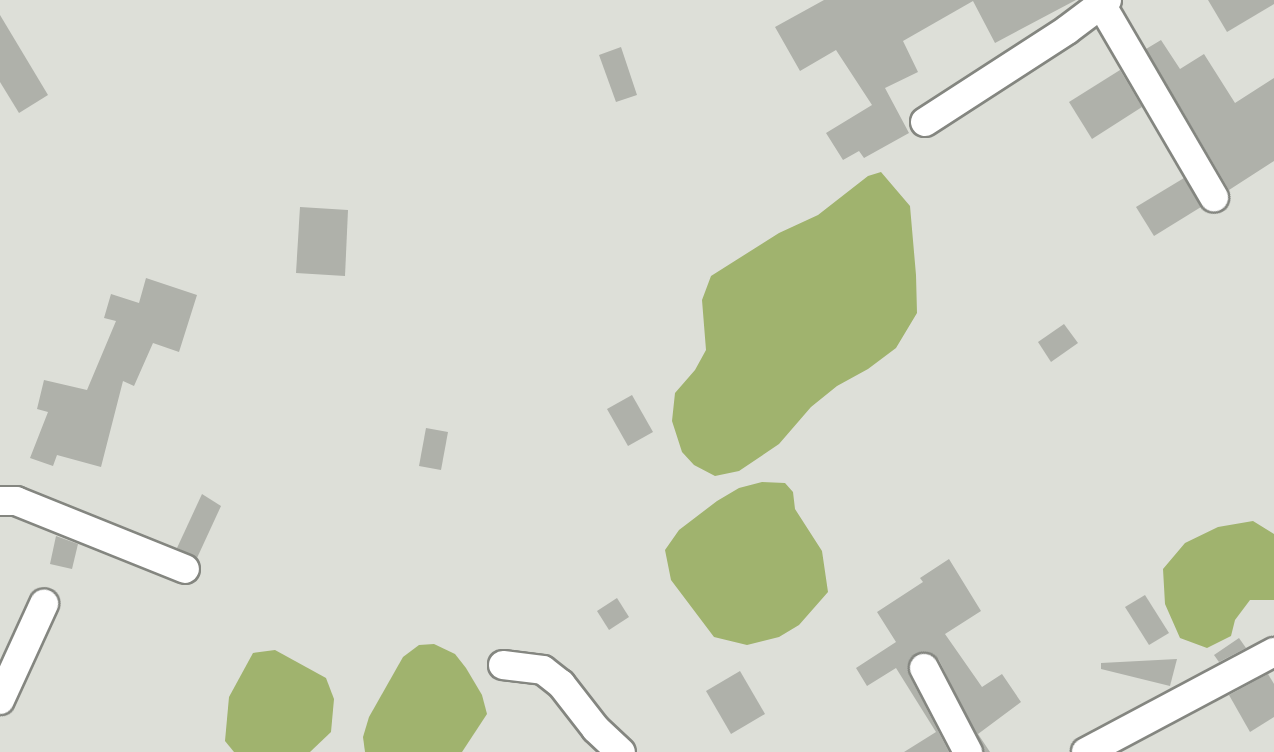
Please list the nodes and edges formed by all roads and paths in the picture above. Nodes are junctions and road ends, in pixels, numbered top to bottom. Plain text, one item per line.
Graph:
1 (1104, 2) edge
2 (926, 122) dead end
3 (1214, 197) dead end
4 (0, 501) edge
5 (185, 569) dead end
6 (44, 604) dead end
7 (1274, 652) edge
8 (503, 665) dead end
9 (924, 668) dead end
10 (0, 700) edge
11 (621, 752) edge
12 (968, 752) edge
13 (1086, 752) edge

1 - 2 street
1 - 3 street
4 - 5 street
6 - 10 street
7 - 13 street
8 - 11 street
9 - 12 street

